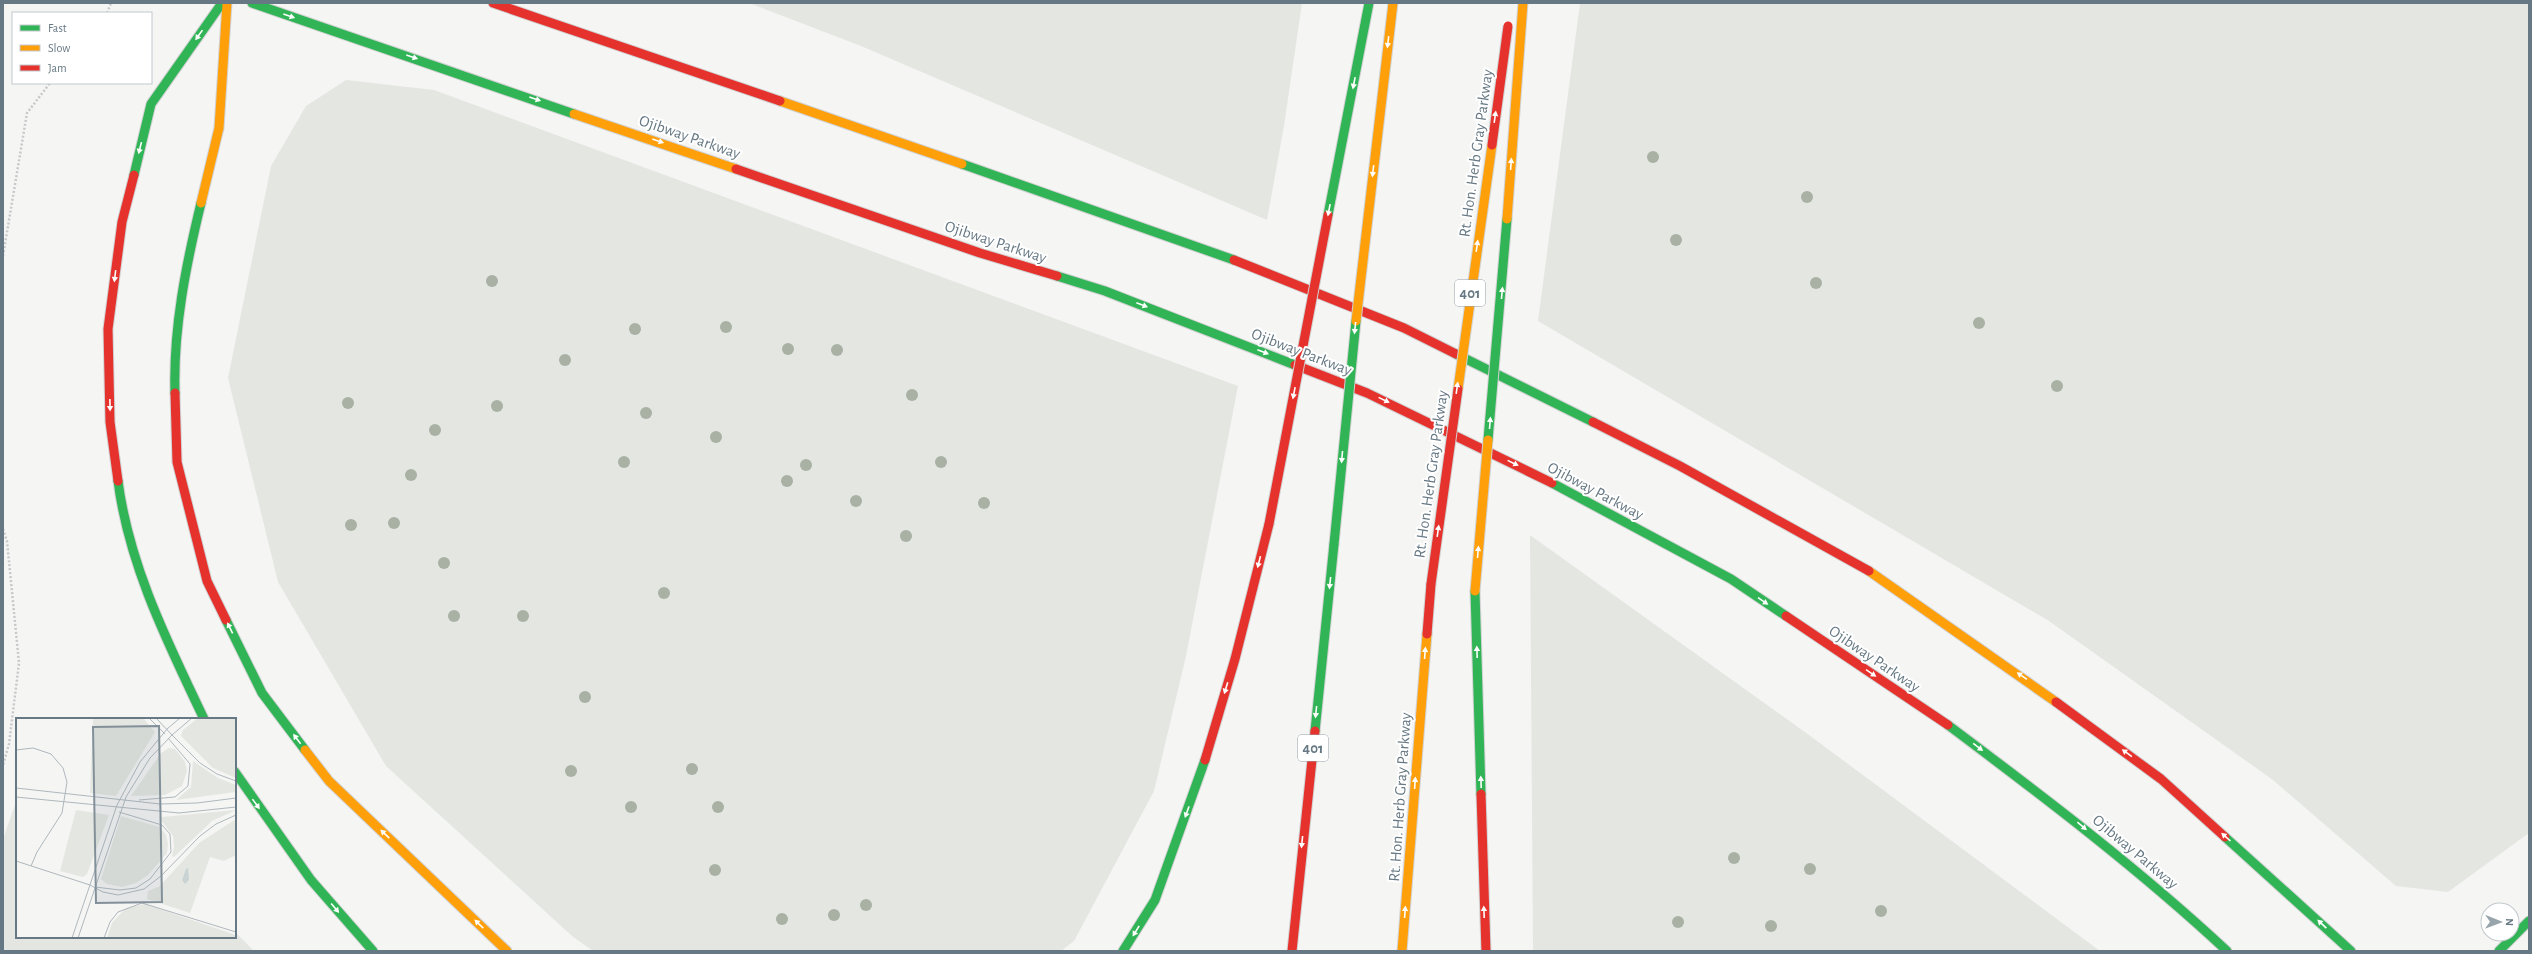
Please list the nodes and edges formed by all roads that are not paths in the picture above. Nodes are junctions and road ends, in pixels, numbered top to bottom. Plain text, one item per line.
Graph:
1 (222, 3) edge
2 (227, 3) edge
3 (252, 3) edge
4 (493, 3) edge
5 (1369, 3) edge
6 (1393, 3) edge
7 (1523, 3) edge
8 (1509, 18) dead end
9 (204, 718) edge
10 (236, 773) edge
11 (2529, 921) edge
12 (373, 951) edge
13 (508, 951) edge
14 (1123, 951) edge
15 (1292, 951) edge
16 (1402, 951) edge
17 (1486, 951) edge
18 (2227, 951) edge
19 (2351, 951) edge
20 (2499, 951) edge

1 -> 9 main road
13 -> 2 main road
3 -> 18 main road, Ojibway Parkway
19 -> 4 main road
5 -> 14 main road, bridge
6 -> 15 main road, 401, bridge
17 -> 7 main road, bridge
16 -> 8 main road, Rt. Hon. Herb Gray Parkway / 401, bridge
10 -> 12 main road
11 - 20 main road

